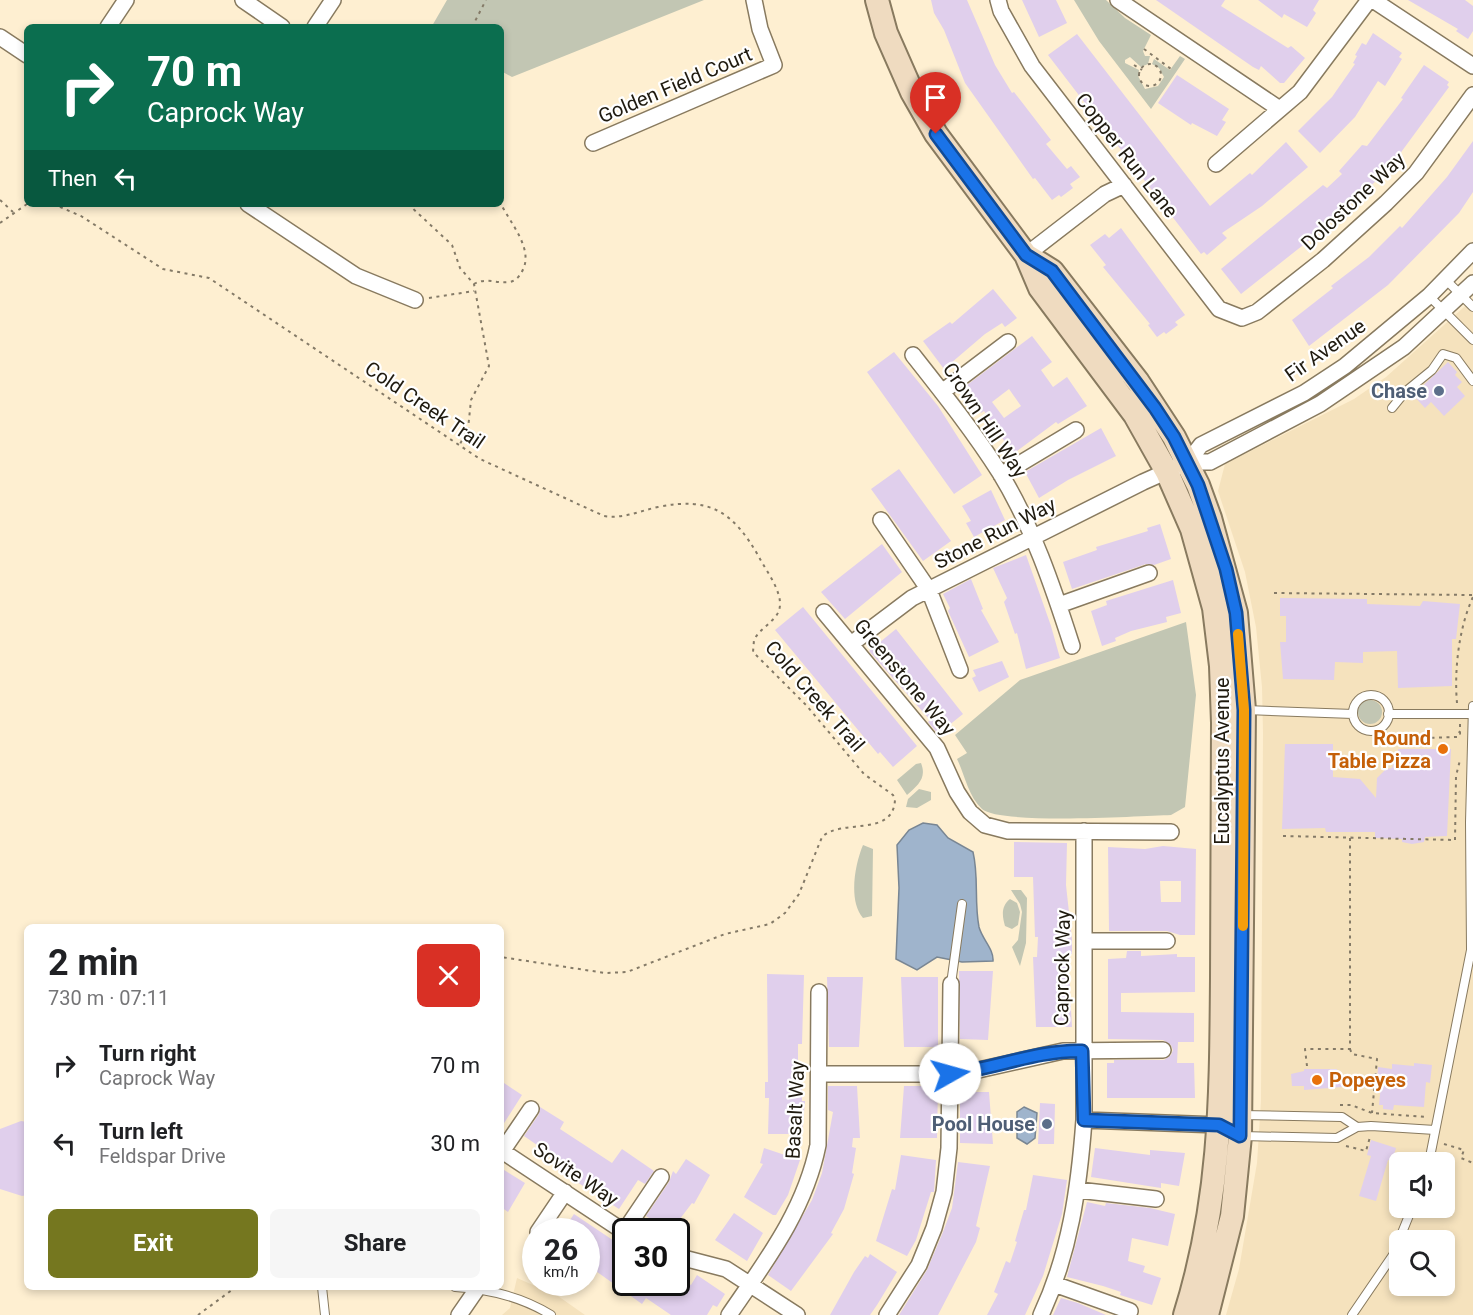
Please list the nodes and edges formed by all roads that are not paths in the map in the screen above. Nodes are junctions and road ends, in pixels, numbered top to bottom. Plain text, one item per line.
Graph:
1 (126, 0) edge
2 (243, 0) edge
3 (333, 0) edge
4 (754, 0) edge
5 (877, 0) edge
6 (998, 0) edge
7 (1118, 0) edge
8 (1371, 0) edge
9 (110, 24) edge
10 (278, 24) edge
11 (317, 24) edge
12 (0, 37) edge
13 (24, 53) edge
14 (1473, 66) edge
15 (1473, 94) edge
16 (1278, 108) junction
17 (594, 143) dead end
18 (1216, 164) dead end
19 (1124, 185) junction
20 (252, 207) edge
21 (1473, 251) edge
22 (1026, 255) junction
23 (1446, 280) junction
24 (1473, 283) edge
25 (1461, 295) junction
26 (1429, 296) junction
27 (415, 300) road end
28 (1473, 307) edge
29 (1444, 311) junction
30 (1242, 318) joint
31 (1473, 340) edge
32 (1008, 342) dead end
33 (913, 355) dead end
34 (1473, 381) edge
35 (942, 392) junction
36 (1392, 408) dead end
37 (1076, 430) dead end
38 (1188, 462) junction
39 (1167, 472) junction
40 (1001, 475) junction
41 (881, 520) dead end
42 (1032, 537) junction
43 (1149, 573) dead end
44 (928, 590) junction
45 (1059, 605) junction
46 (1214, 608) junction
47 (824, 612) dead end
48 (850, 644) junction
49 (1071, 646) dead end
50 (960, 670) dead end
51 (1473, 706) edge
52 (1244, 710) junction
53 (1353, 714) junction
54 (1389, 714) junction
55 (1473, 714) edge
56 (1473, 728) edge
57 (1084, 831) junction
58 (1171, 832) dead end
59 (962, 904) dead end
60 (1084, 941) junction
61 (1167, 941) dead end
62 (951, 984) joint
63 (819, 992) dead end
64 (1164, 1050) dead end
65 (1082, 1051) junction
66 (820, 1074) junction
67 (950, 1074) junction
68 (531, 1109) dead end
69 (1084, 1120) junction
70 (1357, 1127) junction
71 (1232, 1128) junction
72 (1435, 1130) junction
73 (504, 1149) edge
74 (1431, 1152) edge
75 (504, 1153) edge
76 (661, 1177) dead end
77 (1078, 1190) junction
78 (565, 1192) junction
79 (1156, 1199) dead end
80 (547, 1218) edge
81 (634, 1218) edge
82 (1408, 1218) edge
83 (612, 1223) edge
84 (690, 1259) edge
85 (751, 1283) junction
86 (1054, 1284) junction
87 (322, 1290) edge
88 (476, 1290) edge
89 (485, 1290) edge
90 (1130, 1311) dead end
91 (325, 1315) edge
92 (459, 1315) edge
93 (551, 1315) edge
94 (729, 1315) edge
95 (797, 1315) edge
96 (887, 1315) edge
97 (1041, 1315) edge
98 (1185, 1315) edge
99 (1207, 1315) edge
100 (1352, 1315) edge

1 - 9 street
2 - 10 street
3 - 11 street
4 - 17 street, Golden Field Court
5 - 22 main road, Eucalyptus Avenue
6 - 19 street, Copper Run Lane
7 - 16 street
8 - 14 street
8 - 16 street
12 - 13 street
15 - 30 street, Dolostone Way
16 - 18 street
19 - 22 street
19 - 30 street, Copper Run Lane
20 - 27 street
21 - 23 street, Fir Avenue
22 - 38 main road, Eucalyptus Avenue
22 - 39 main road, Eucalyptus Avenue
23 - 25 lane
23 - 26 street, Fir Avenue
24 - 25 street, Fir Avenue
25 - 28 lane
25 - 29 street, Fir Avenue
26 - 29 lane
26 - 38 street, Fir Avenue
29 - 31 lane
29 - 38 street, Fir Avenue
32 - 35 street
33 - 35 street, Crown Hill Way
34 - 36 lane
35 - 40 street, Crown Hill Way
37 - 40 street
38 - 39 street, Fir Avenue
38 - 52 main road, Eucalyptus Avenue
39 - 42 street, Stone Run Way
39 - 46 main road, Eucalyptus Avenue
40 - 42 street, Crown Hill Way
41 - 44 street
42 - 44 street, Stone Run Way
42 - 45 street, Crown Hill Way
43 - 45 street
44 - 48 street, Stone Run Way
44 - 50 street
45 - 49 street, Crown Hill Way
46 - 52 main road
46 - 71 main road, Eucalyptus Avenue
47 - 48 street, Greenstone Way
48 - 57 street, Greenstone Way
51 - 55 lane
52 - 53 lane
52 - 71 main road, Eucalyptus Avenue
53 - 54 lane
53 - 54 lane
54 - 55 lane
55 - 56 lane
56 - 72 lane
57 - 58 street, Greenstone Way
57 - 60 street, Caprock Way
59 - 62 lane
60 - 61 street
60 - 65 street, Caprock Way
62 - 67 street
63 - 66 street, Basalt Way
64 - 65 street
65 - 67 street
65 - 69 street, Caprock Way
66 - 67 street
66 - 85 street, Basalt Way
67 - 96 street
68 - 73 street
69 - 71 street
69 - 77 street, Caprock Way
70 - 71 lane
70 - 71 lane
70 - 72 lane
71 - 98 main road, Eucalyptus Avenue
71 - 99 main road, Eucalyptus Avenue
72 - 74 lane
75 - 78 street, Sovite Way
76 - 81 street
77 - 79 street
77 - 86 street, Caprock Way
78 - 80 street
78 - 83 street, Sovite Way
82 - 100 lane
84 - 85 street
85 - 94 street, Basalt Way
85 - 95 street
86 - 90 street
86 - 97 street, Caprock Way
87 - 91 lane
88 - 92 street
89 - 93 lane

